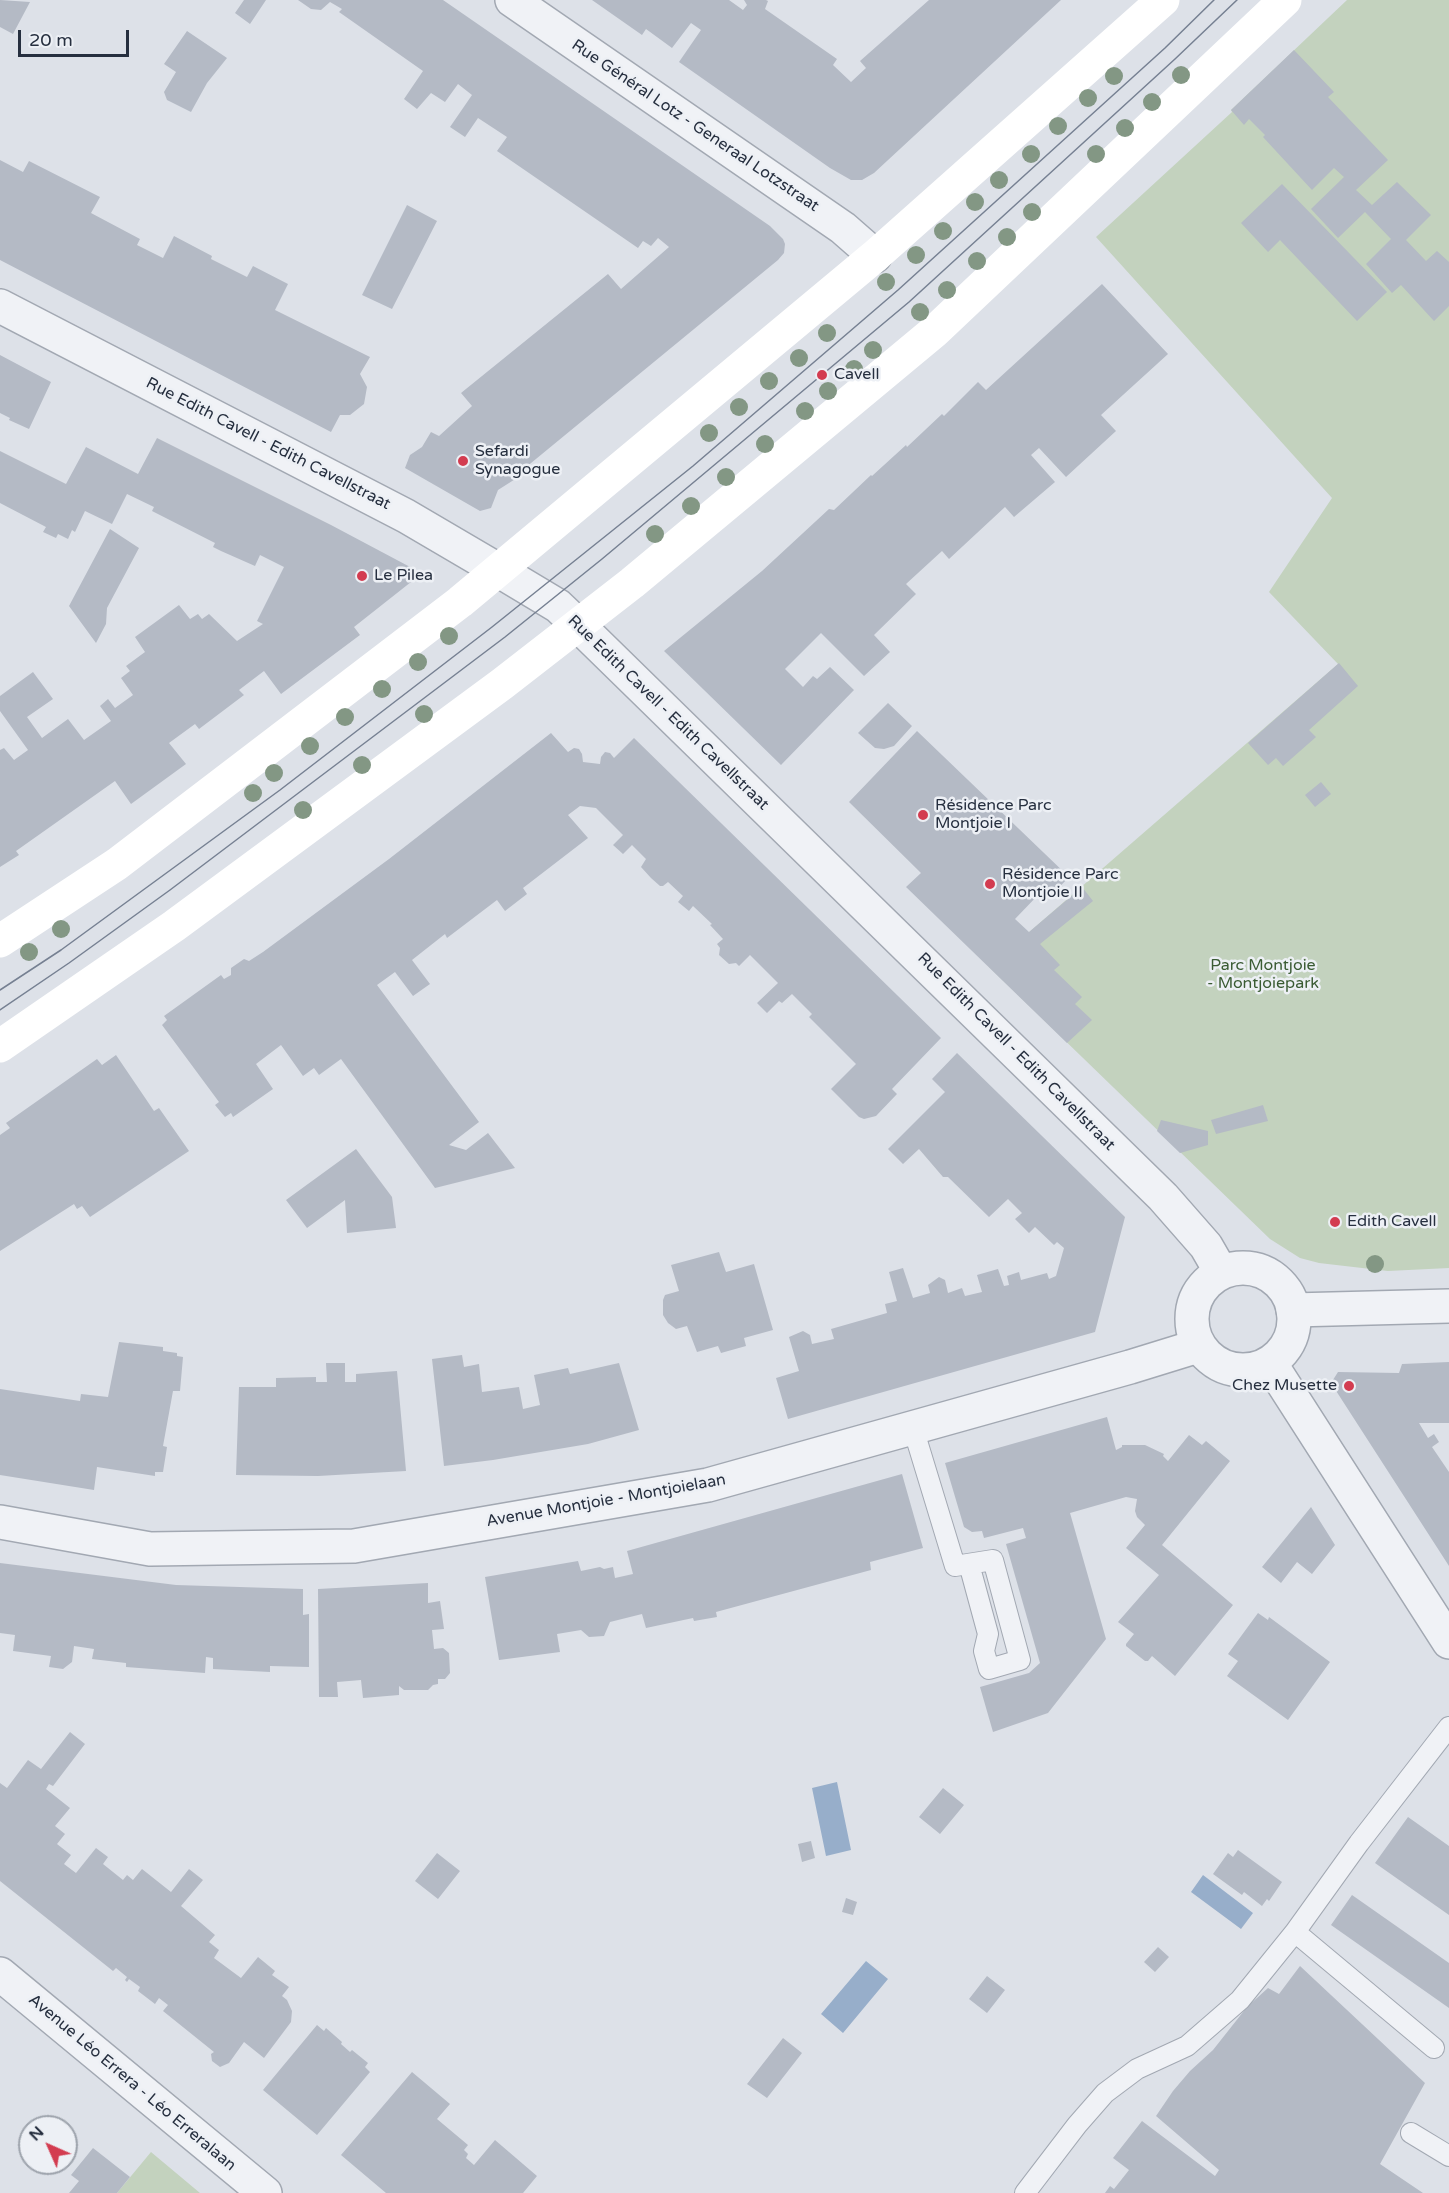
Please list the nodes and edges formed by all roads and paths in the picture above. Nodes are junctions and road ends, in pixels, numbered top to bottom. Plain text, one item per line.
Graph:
1 (512, 0) edge
2 (1163, 0) edge
3 (1285, 0) edge
4 (875, 256) junction
5 (0, 306) edge
6 (498, 570) junction
7 (579, 625) junction
8 (0, 941) edge
9 (0, 1046) edge
10 (1221, 1272) junction
11 (1449, 1306) edge
12 (1293, 1310) junction
13 (1198, 1346) junction
14 (1270, 1363) junction
15 (913, 1428) junction
16 (0, 1522) edge
17 (969, 1564) junction
18 (1449, 1641) edge
19 (1449, 1727) edge
20 (1295, 1932) junction
21 (0, 1974) edge
22 (1434, 2048) dead end
23 (1411, 2133) dead end
24 (1449, 2156) edge
25 (265, 2193) edge
26 (1025, 2193) edge

1 - 4 street, Rue Général Lotz - Generaal Lotzstraat
2 - 4 main road
3 - 7 main road
4 - 6 main road
5 - 6 street, Rue Edith Cavell - Edith Cavellstraat
6 - 7 street, Rue Edith Cavell - Edith Cavellstraat
6 - 8 main road
7 - 9 main road
7 - 10 street, Rue Edith Cavell - Edith Cavellstraat
10 - 12 street
10 - 13 street
11 - 12 street
12 - 14 street
13 - 14 street
13 - 15 street, Avenue Montjoie - Montjoielaan
14 - 18 street
15 - 16 street, Avenue Montjoie - Montjoielaan
15 - 17 lane
17 - 17 lane
19 - 20 lane
20 - 22 lane
20 - 26 lane
21 - 25 street, Avenue Léo Errera - Léo Erreralaan
23 - 24 lane

